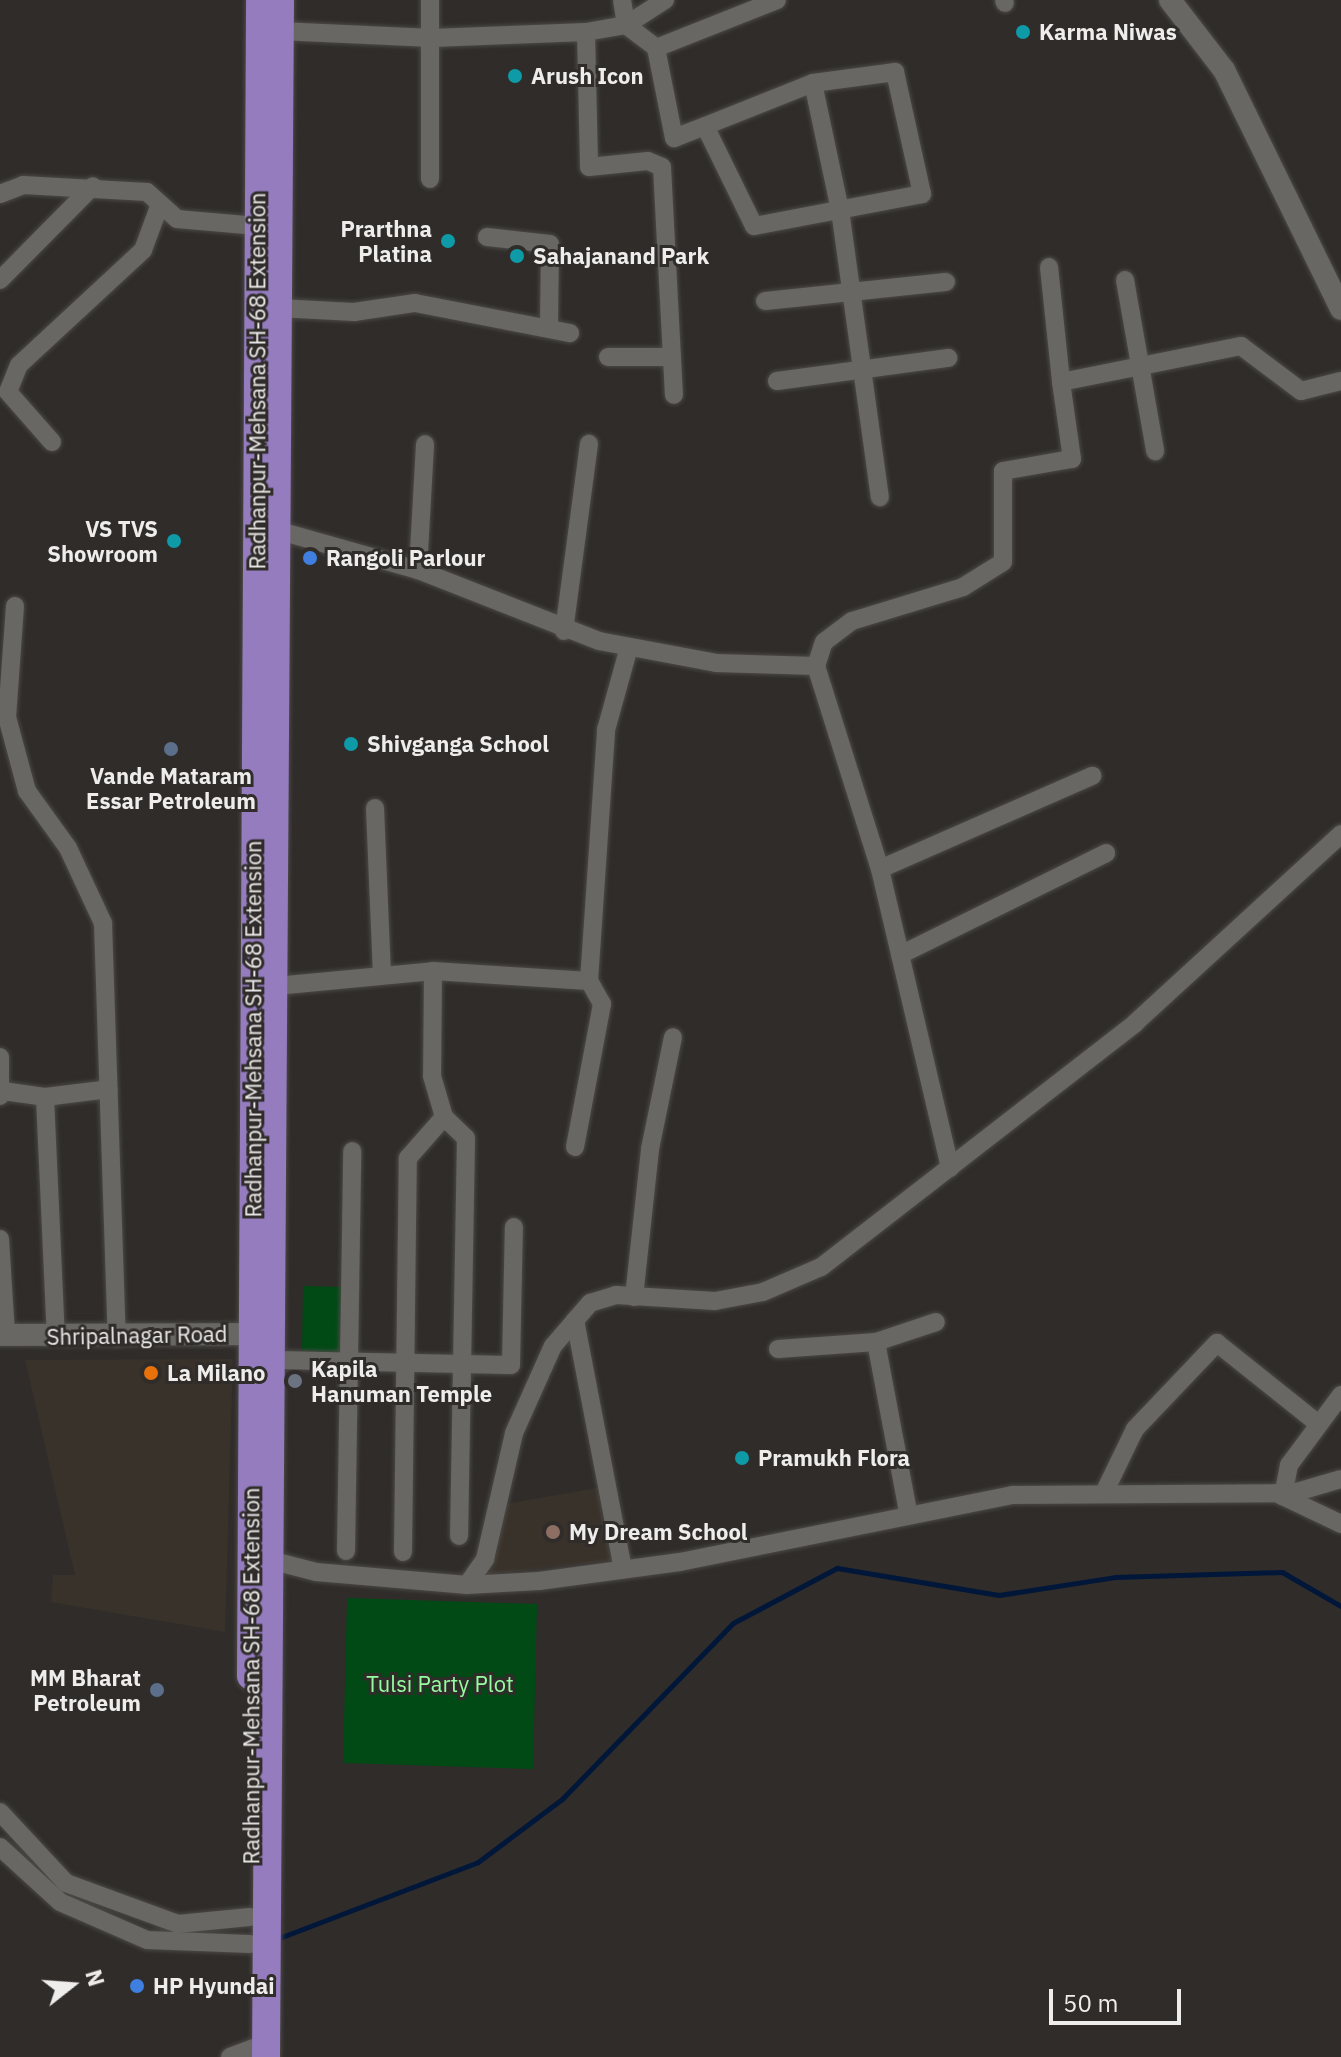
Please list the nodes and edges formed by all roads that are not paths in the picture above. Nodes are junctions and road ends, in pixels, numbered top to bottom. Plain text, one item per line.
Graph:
1 (260, 0) edge
2 (280, 0) edge
3 (430, 0) edge
4 (622, 0) edge
5 (665, 0) edge
6 (777, 0) edge
7 (1170, 0) edge
8 (626, 25) junction
9 (280, 31) junction
10 (586, 32) junction
11 (432, 38) junction
12 (656, 48) junction
13 (813, 83) junction
14 (705, 126) junction
15 (430, 179) dead end
16 (93, 186) junction
17 (0, 194) edge
18 (160, 204) junction
19 (840, 210) junction
20 (269, 227) junction
21 (487, 237) dead end
22 (1049, 267) dead end
23 (0, 280) edge
24 (1125, 280) dead end
25 (946, 282) dead end
26 (851, 293) junction
27 (765, 301) dead end
28 (278, 308) junction
29 (1341, 309) edge
30 (549, 328) junction
31 (570, 333) dead end
32 (608, 357) dead end
33 (672, 357) junction
34 (948, 358) dead end
35 (862, 366) junction
36 (1141, 366) junction
37 (777, 381) dead end
38 (1341, 381) edge
39 (1061, 382) junction
40 (674, 395) dead end
41 (52, 442) dead end
42 (425, 444) dead end
43 (589, 444) dead end
44 (1155, 451) dead end
45 (880, 497) dead end
46 (280, 531) junction
47 (418, 570) junction
48 (15, 606) dead end
49 (564, 631) junction
50 (629, 647) junction
51 (816, 666) junction
52 (1092, 776) dead end
53 (375, 808) dead end
54 (1341, 834) edge
55 (1106, 853) dead end
56 (880, 869) junction
57 (900, 955) junction
58 (433, 971) junction
59 (382, 973) junction
60 (589, 981) junction
61 (264, 987) junction
62 (673, 1037) dead end
63 (0, 1057) edge
64 (109, 1089) junction
65 (2, 1094) edge
66 (45, 1097) junction
67 (444, 1117) junction
68 (575, 1147) dead end
69 (352, 1151) dead end
70 (950, 1168) junction
71 (514, 1227) dead end
72 (0, 1239) edge
73 (634, 1297) junction
74 (575, 1320) junction
75 (936, 1322) dead end
76 (3, 1335) edge
77 (56, 1337) junction
78 (117, 1338) junction
79 (876, 1342) junction
80 (267, 1343) junction
81 (778, 1349) dead end
82 (349, 1361) junction
83 (406, 1363) junction
84 (460, 1364) junction
85 (1341, 1395) edge
86 (1316, 1422) junction
87 (1341, 1479) edge
88 (1104, 1493) junction
89 (1283, 1496) junction
90 (908, 1512) junction
91 (1341, 1524) edge
92 (459, 1536) dead end
93 (346, 1551) dead end
94 (403, 1552) dead end
95 (263, 1558) junction
96 (623, 1569) junction
97 (467, 1585) junction
98 (0, 1812) edge
99 (0, 1847) edge
100 (254, 1910) junction
101 (258, 2010) junction
102 (253, 2053) edge

1 - 20 highway, Radhanpur-Mehsana SH-68 Extension
2 - 9 highway
3 - 11 street
4 - 8 street
5 - 8 street
6 - 12 street
7 - 29 street
8 - 10 street
8 - 12 street
9 - 11 street
9 - 20 highway
10 - 11 street
10 - 33 street
11 - 15 street
12 - 14 street
13 - 14 street
13 - 19 street
13 - 19 street
14 - 19 street
16 - 17 street
16 - 18 street
16 - 23 street
18 - 20 street
18 - 41 street
19 - 26 street
20 - 28 highway
20 - 61 highway, Radhanpur-Mehsana SH-68 Extension
21 - 30 street
22 - 39 street
24 - 36 street
25 - 26 street
26 - 27 street
26 - 35 street
28 - 30 street
28 - 46 highway
30 - 31 street
32 - 33 street
33 - 40 street
34 - 35 street
35 - 37 street
35 - 45 street
36 - 38 street
36 - 39 street
36 - 44 street
39 - 51 street
42 - 47 street
43 - 49 street
46 - 47 street
46 - 61 highway
47 - 49 street
48 - 64 street
49 - 50 street
50 - 51 street
50 - 60 street
51 - 56 street
52 - 56 street
53 - 59 street
54 - 70 street
55 - 57 street
56 - 57 street
57 - 70 street
58 - 59 street
58 - 60 street
58 - 67 street
59 - 61 street
60 - 68 street
61 - 80 highway, Radhanpur-Mehsana SH-68 Extension
62 - 73 street
63 - 65 street
64 - 66 street
64 - 78 street
65 - 66 street
66 - 77 street
67 - 83 street
67 - 84 street
69 - 82 street
70 - 73 street
71 - 84 street
72 - 76 street
73 - 74 street
74 - 96 street
74 - 97 street
75 - 79 street
76 - 77 street, Shripalnagar Road
77 - 78 street, Shripalnagar Road
78 - 80 street, Shripalnagar Road
79 - 81 street
79 - 90 street
80 - 82 street
80 - 95 highway, Radhanpur-Mehsana SH-68 Extension
82 - 83 street
82 - 93 street
83 - 84 street
83 - 94 street
84 - 92 street
85 - 86 street
86 - 88 street
86 - 89 street
87 - 89 street
88 - 89 street
88 - 90 street
89 - 91 street
90 - 96 street
95 - 97 street
95 - 100 highway, Radhanpur-Mehsana SH-68 Extension
96 - 97 street
98 - 100 street
99 - 100 street
100 - 101 highway, Radhanpur-Mehsana SH-68 Extension
100 - 101 highway
101 - 102 highway, Radhanpur-Mehsana SH-68 Extension

